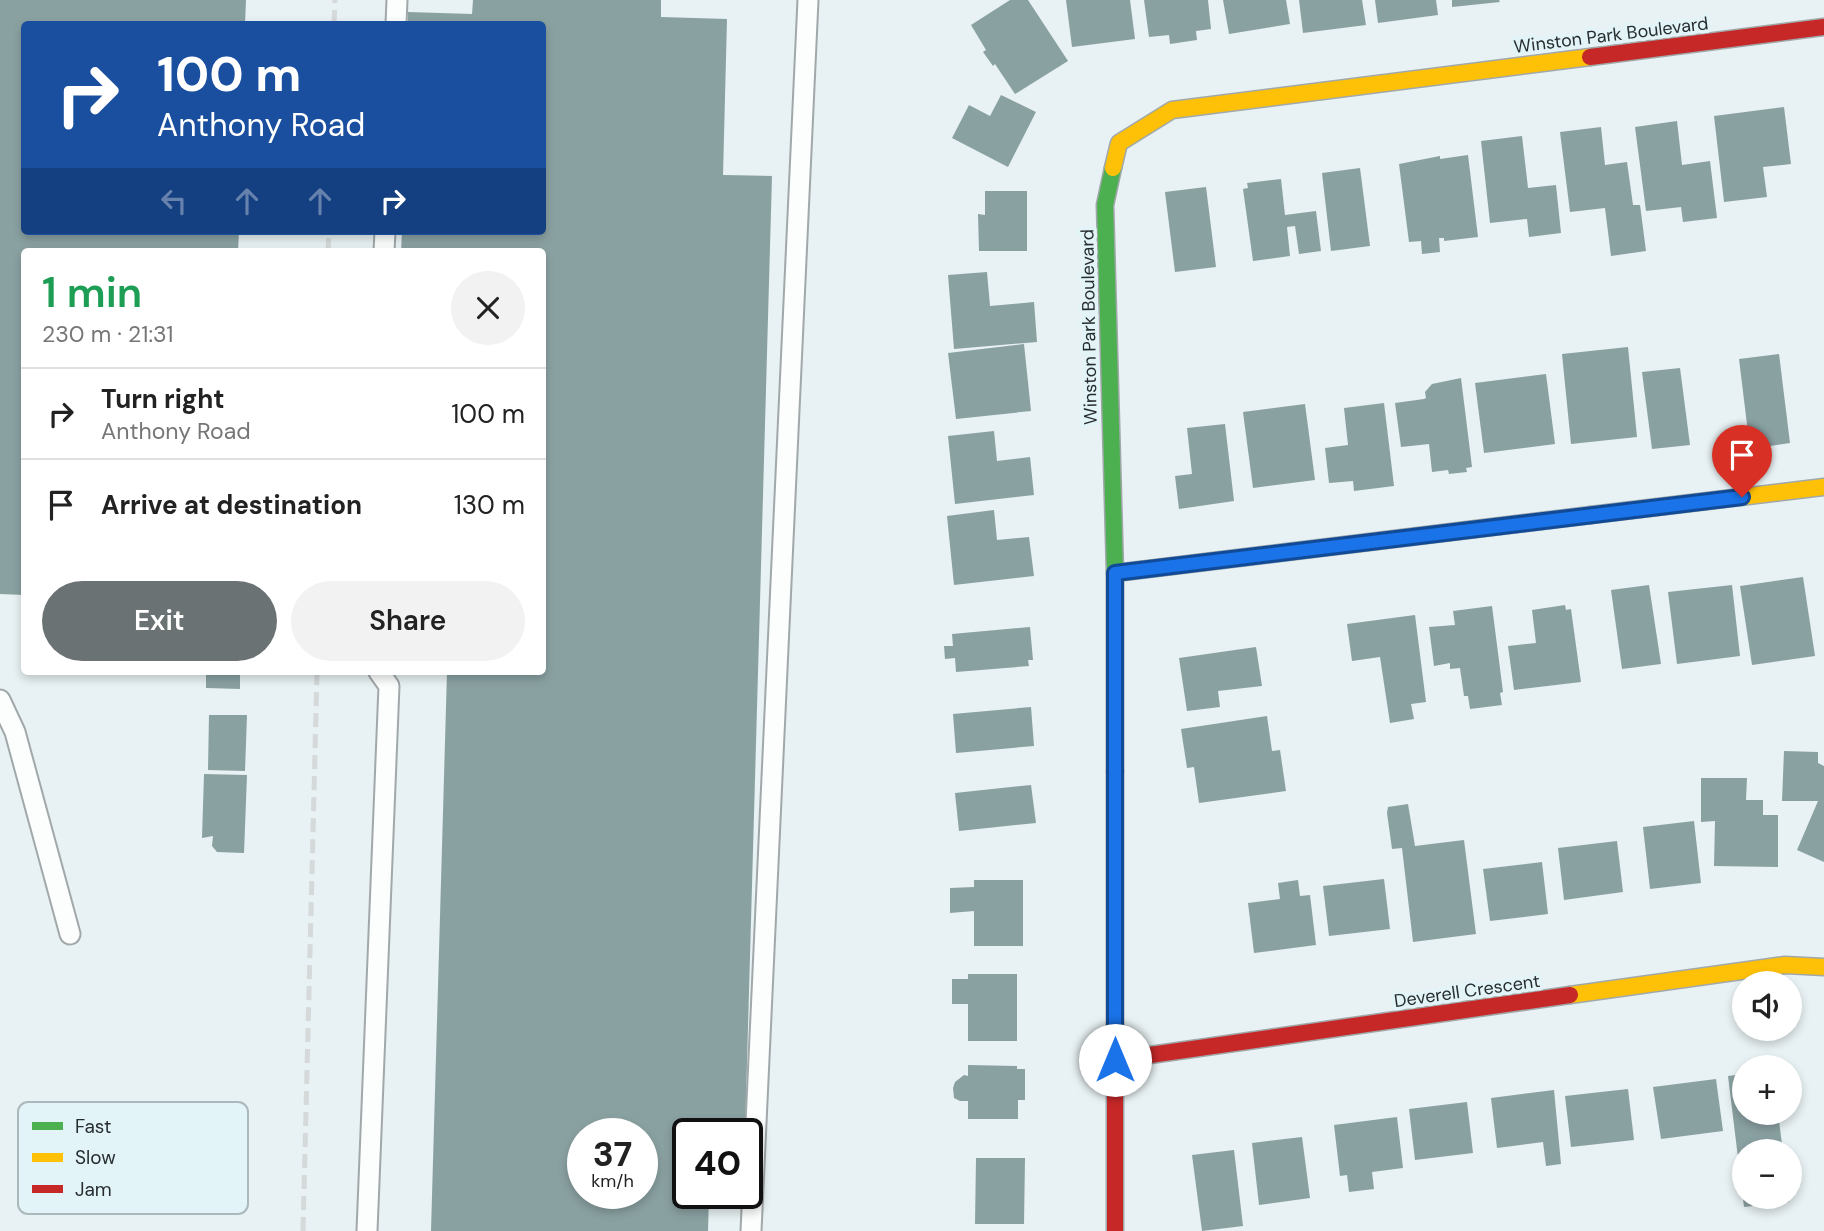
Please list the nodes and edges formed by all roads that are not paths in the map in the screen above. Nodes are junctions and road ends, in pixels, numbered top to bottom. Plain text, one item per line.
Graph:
1 (397, 0) edge
2 (808, 0) edge
3 (396, 21) edge
4 (1824, 27) edge
5 (1824, 487) edge
6 (1115, 573) junction
7 (381, 675) edge
8 (0, 700) edge
9 (70, 934) dead end
10 (1824, 967) edge
11 (1115, 1060) junction
12 (367, 1231) edge
13 (751, 1231) edge
14 (1115, 1231) edge

1 - 3 lane
2 - 13 lane
4 - 6 street, Winston Park Boulevard
5 - 6 street
6 - 11 street, Winston Park Boulevard
7 - 12 lane
8 - 9 lane
10 - 11 street, Deverell Crescent
11 - 14 street, Winston Park Boulevard

